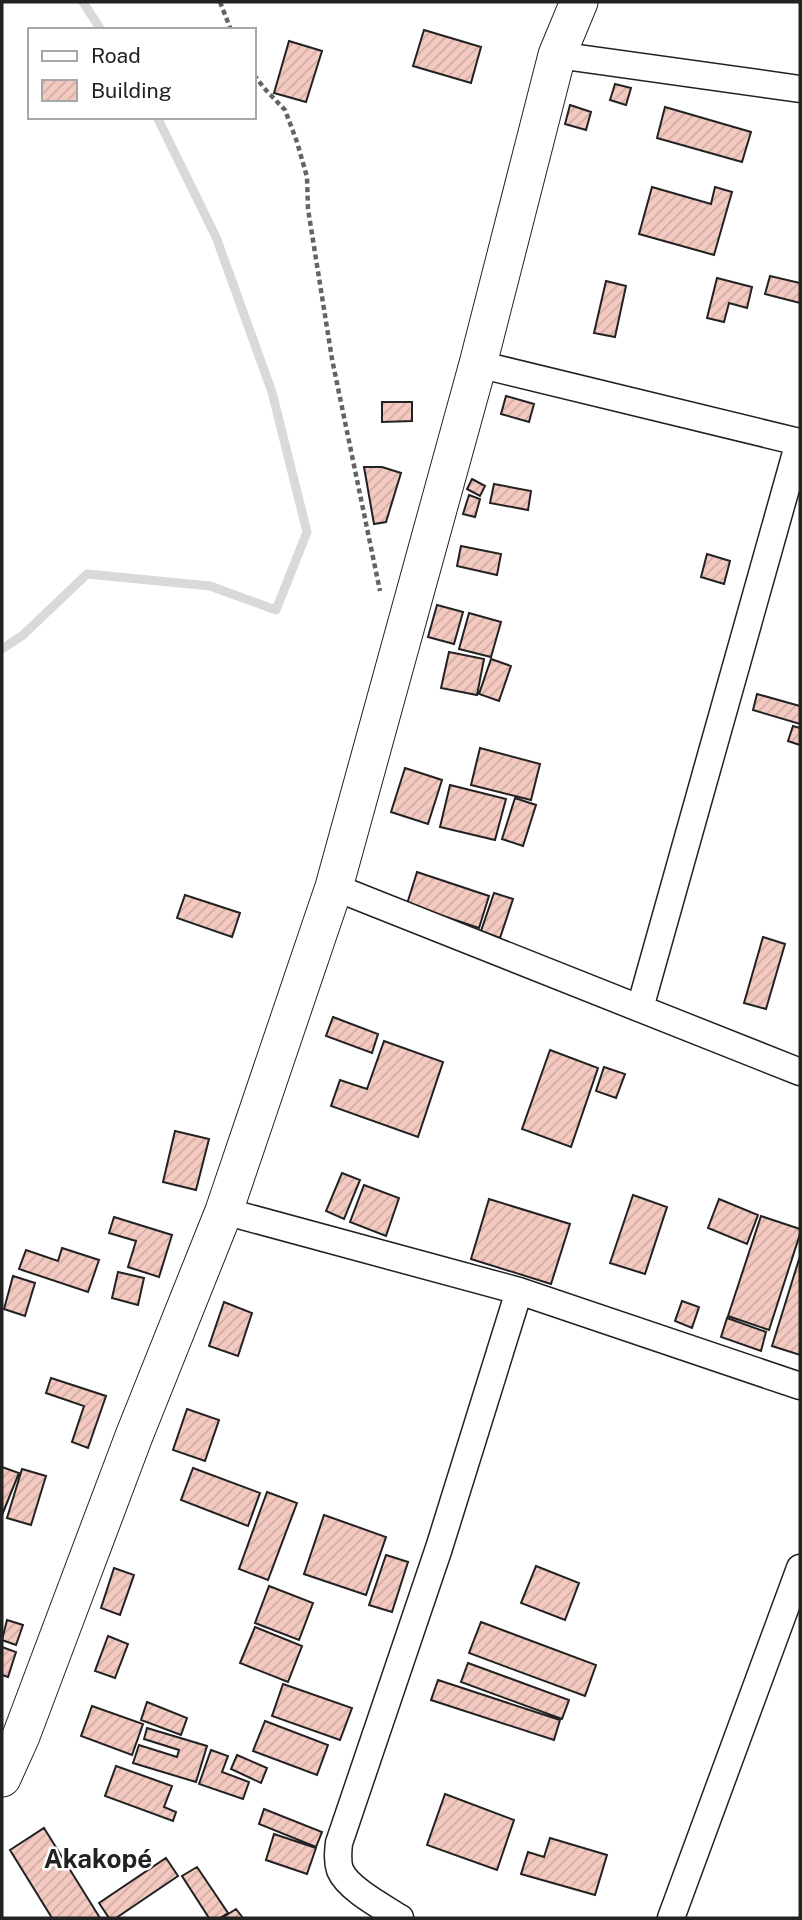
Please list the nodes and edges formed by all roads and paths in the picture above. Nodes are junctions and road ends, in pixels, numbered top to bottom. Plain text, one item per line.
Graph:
1 (220, 2) edge
2 (579, 2) edge
3 (230, 28) edge
4 (557, 55) junction
5 (256, 78) edge
6 (800, 89) edge
7 (478, 363) junction
8 (799, 442) edge
9 (405, 631) junction
10 (334, 887) junction
11 (640, 1008) junction
12 (800, 1072) edge
13 (224, 1211) junction
14 (519, 1292) junction
15 (800, 1385) edge
16 (800, 1568) edge
17 (789, 1632) edge
18 (2, 1778) edge
19 (400, 1918) edge
20 (671, 1918) edge

1 - 3 path
2 - 4 street
4 - 6 street
4 - 7 street
5 - 9 path
7 - 8 street
7 - 9 street
8 - 11 street
9 - 10 street
10 - 11 street
10 - 13 street
11 - 12 street
13 - 14 street
13 - 18 street
14 - 15 street
14 - 19 street
16 - 17 street
17 - 20 street

